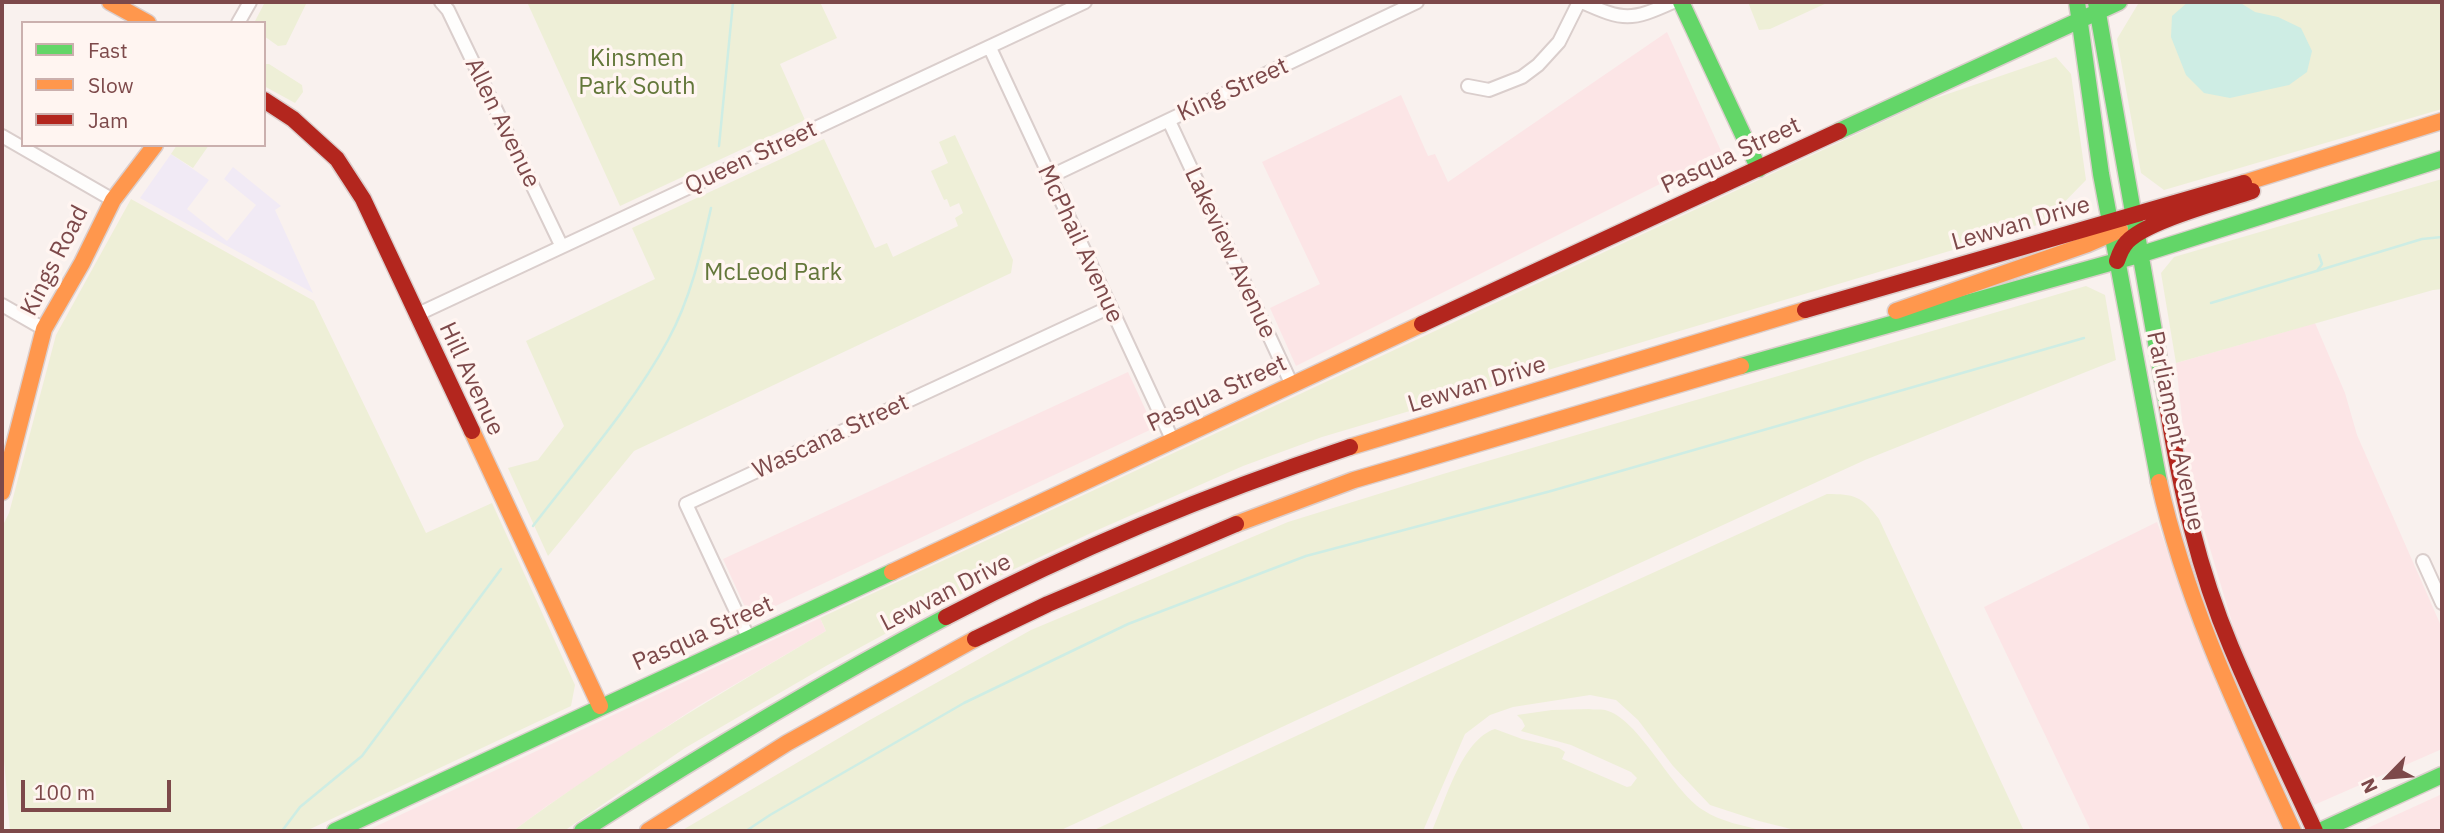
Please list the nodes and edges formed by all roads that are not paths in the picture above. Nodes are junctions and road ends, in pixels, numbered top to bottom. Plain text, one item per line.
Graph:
1 (110, 2) edge
2 (250, 2) edge
3 (441, 2) edge
4 (1085, 2) edge
5 (1417, 2) edge
6 (1580, 2) edge
7 (1673, 2) edge
8 (1681, 2) edge
9 (2077, 2) edge
10 (2119, 2) edge
11 (2097, 7) edge
12 (2079, 20) junction
13 (144, 21) edge
14 (238, 21) edge
15 (990, 48) junction
16 (1468, 86) dead end
17 (266, 101) edge
18 (1169, 121) junction
19 (2439, 122) edge
20 (2, 136) edge
21 (2120, 138) junction
22 (21, 147) edge
23 (21, 147) edge
24 (153, 147) edge
25 (2442, 159) edge
26 (1759, 169) junction
27 (1049, 177) junction
28 (113, 200) junction
29 (2126, 227) junction
30 (561, 245) junction
31 (2142, 254) junction
32 (2117, 261) junction
33 (2, 305) edge
34 (1110, 307) junction
35 (416, 314) junction
36 (44, 329) junction
37 (1783, 354) junction
38 (1292, 385) junction
39 (1172, 439) junction
40 (2, 492) edge
41 (2423, 561) dead end
42 (2442, 603) edge
43 (749, 639) junction
44 (600, 706) junction
45 (2442, 775) edge
46 (335, 831) edge
47 (582, 831) edge
48 (648, 831) edge
49 (2293, 831) edge
50 (2315, 831) edge
51 (2320, 831) edge

1 - 13 main road
2 - 14 street
3 - 30 street, Allen Avenue
4 - 15 street, Queen Street
5 - 18 street, King Street
6 - 7 street
6 - 16 street
8 - 26 main road
9 - 12 main road, Parliament Avenue
10 - 11 main road, Pasqua Street
11 - 12 main road, Pasqua Street
11 - 21 main road, Parliament Avenue
12 - 21 main road, Parliament Avenue
12 - 26 main road, Pasqua Street
12 - 29 main road, Parliament Avenue
15 - 27 street, McPhail Avenue
15 - 30 street, Queen Street
17 - 35 main road, Hill Avenue
18 - 27 street, King Street
18 - 38 street, Lakeview Avenue
19 - 29 main road, Lewvan Drive
20 - 22 street
21 - 29 main road, Parliament Avenue
23 - 28 street
24 - 28 main road, Kings Road
25 - 31 main road
26 - 38 main road, Pasqua Street
27 - 34 street, McPhail Avenue
28 - 36 main road, Kings Road
29 - 31 main road, Parliament Avenue
29 - 32 main road, Parliament Avenue
29 - 37 main road
29 - 47 main road, Lewvan Drive
30 - 35 street, Queen Street
31 - 32 main road
31 - 50 main road, Parliament Avenue
32 - 37 main road
32 - 49 main road, Parliament Avenue
33 - 36 street
34 - 39 street, McPhail Avenue
34 - 43 street, Wascana Street
35 - 44 main road, Hill Avenue
36 - 40 main road, Kings Road
37 - 48 main road
38 - 39 main road, Pasqua Street
39 - 43 main road, Pasqua Street
41 - 42 street
43 - 44 main road, Pasqua Street
44 - 46 main road, Pasqua Street
45 - 51 main road

